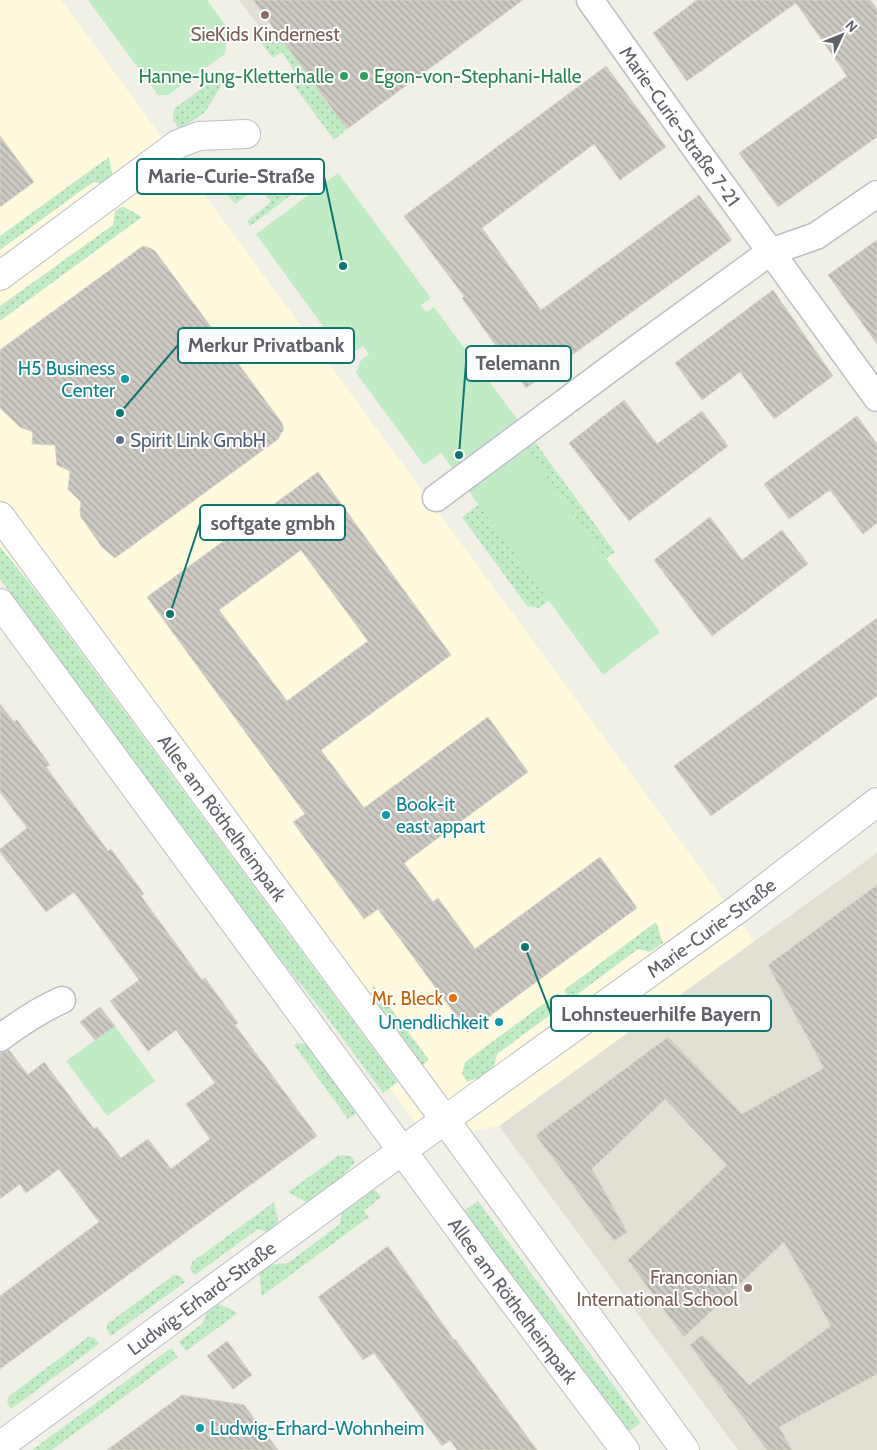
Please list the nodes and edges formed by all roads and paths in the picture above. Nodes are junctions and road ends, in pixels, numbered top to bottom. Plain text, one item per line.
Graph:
1 (590, 0) edge
2 (246, 134) dead end
3 (877, 194) edge
4 (770, 252) junction
5 (0, 276) edge
6 (877, 398) edge
7 (436, 498) dead end
8 (0, 516) edge
9 (0, 603) edge
10 (877, 802) edge
11 (62, 1000) dead end
12 (0, 1038) edge
13 (445, 1120) junction
14 (402, 1151) junction
15 (0, 1446) edge
16 (625, 1450) edge
17 (685, 1450) edge

1 - 4 street, Marie-Curie-Straße 7-21
2 - 5 street
3 - 4 street
4 - 6 street
4 - 7 street
8 - 13 street, Allee am Röthelheimpark
9 - 14 street, Allee am Röthelheimpark
10 - 13 street, Marie-Curie-Straße
11 - 12 street
13 - 14 street
13 - 17 street, Allee am Röthelheimpark
14 - 15 street, Ludwig-Erhard-Straße
14 - 16 street, Allee am Röthelheimpark

